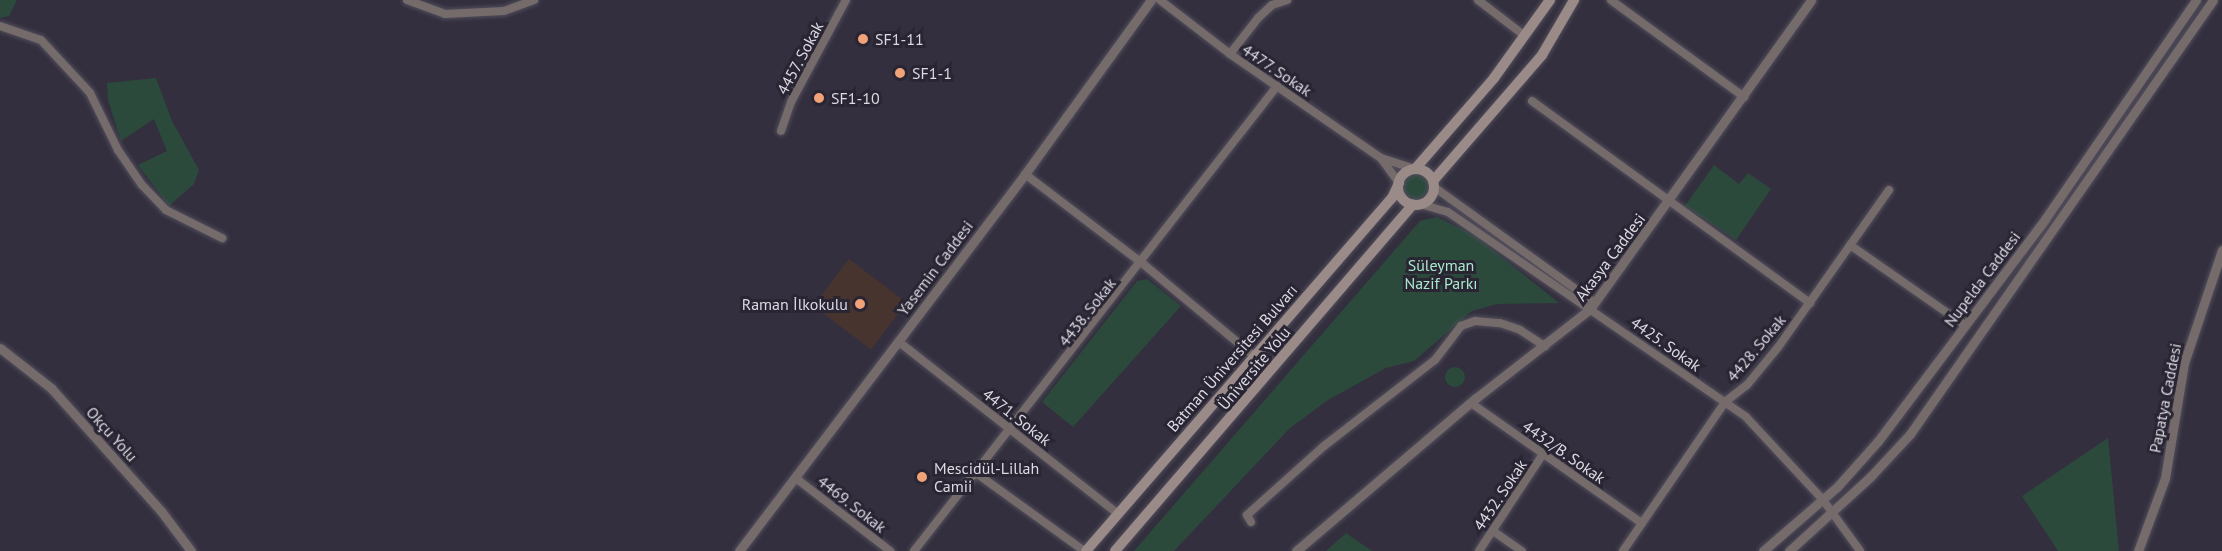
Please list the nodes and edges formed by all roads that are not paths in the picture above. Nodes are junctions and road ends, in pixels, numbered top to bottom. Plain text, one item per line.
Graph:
1 (407, 0) edge
2 (534, 0) edge
3 (846, 0) edge
4 (1151, 0) edge
5 (1160, 0) edge
6 (1287, 0) edge
7 (1478, 0) edge
8 (1550, 0) edge
9 (1574, 0) edge
10 (1611, 0) edge
11 (1811, 0) edge
12 (2196, 0) edge
13 (2213, 0) edge
14 (0, 26) edge
15 (1525, 36) junction
16 (1230, 54) junction
17 (1277, 86) junction
18 (1744, 98) junction
19 (1532, 101) dead end
20 (781, 131) dead end
21 (1381, 158) junction
22 (1415, 169) junction
23 (1025, 174) junction
24 (1399, 183) junction
25 (1434, 184) junction
26 (1889, 190) dead end
27 (1670, 201) junction
28 (1416, 204) junction
29 (222, 238) dead end
30 (1850, 245) junction
31 (2222, 250) edge
32 (1142, 263) junction
33 (1810, 303) junction
34 (1592, 306) junction
35 (1966, 326) junction
36 (899, 342) junction
37 (1545, 346) junction
38 (0, 348) edge
39 (1254, 356) junction
40 (1725, 402) junction
41 (1471, 403) junction
42 (1011, 429) junction
43 (1544, 454) junction
44 (976, 473) junction
45 (797, 478) junction
46 (1823, 500) junction
47 (1832, 513) junction
48 (1118, 514) junction
49 (1251, 522) dead end
50 (1642, 523) junction
51 (1492, 531) junction
52 (191, 551) edge
53 (739, 551) edge
54 (890, 551) edge
55 (914, 551) edge
56 (1085, 551) edge
57 (1115, 551) edge
58 (1296, 551) edge
59 (1479, 551) edge
60 (1522, 551) edge
61 (1623, 551) edge
62 (1763, 551) edge
63 (1789, 551) edge
64 (1860, 551) edge
65 (2138, 551) edge

1 - 2 street
3 - 20 street, 4457. Sokak
4 - 23 street, Yasemin Caddesi
5 - 16 street, 4477. Sokak
6 - 16 street
7 - 15 street
8 - 15 main road
9 - 25 main road
10 - 18 street
11 - 18 street, Akasya Caddesi
12 - 35 street, Nupelda Caddesi
13 - 47 street, Nupelda Caddesi
14 - 29 street
15 - 22 main road
16 - 17 street, 4477. Sokak
17 - 21 street, 4477. Sokak
17 - 32 street, 4438. Sokak
18 - 27 street, Akasya Caddesi
19 - 27 street
21 - 22 street
21 - 24 street
22 - 24 main road
22 - 25 main road
23 - 32 street
23 - 36 street, Yasemin Caddesi
24 - 28 main road
24 - 39 main road, Batman Üniversitesi Bulvarı
25 - 28 main road
25 - 34 street
26 - 30 street, 4428. Sokak
27 - 33 street
27 - 34 street, Akasya Caddesi
28 - 34 street, 4425. Sokak
28 - 57 main road, Üniversite Yolu
30 - 33 street, 4428. Sokak
30 - 35 street
31 - 65 street, Papatya Caddesi
32 - 39 street
32 - 42 street, 4438. Sokak
33 - 40 street, 4428. Sokak
34 - 37 street, Akasya Caddesi
34 - 40 street, 4425. Sokak
35 - 46 street, Nupelda Caddesi
36 - 42 street, 4471. Sokak
36 - 45 street, Yasemin Caddesi
37 - 41 street, Akasya Caddesi
37 - 49 street
38 - 52 street, Okçu Yolu
39 - 48 main road, Batman Üniversitesi Bulvarı
40 - 46 street, 4425. Sokak
40 - 50 street, 4428. Sokak
41 - 43 street, 4432/B. Sokak
41 - 58 street, Akasya Caddesi
42 - 44 street, 4438. Sokak
42 - 48 street, 4471. Sokak
43 - 50 street, 4432/B. Sokak
43 - 51 street, 4432. Sokak
44 - 55 street, 4438. Sokak
44 - 56 street
45 - 53 street, Yasemin Caddesi
45 - 54 street, 4469. Sokak
46 - 47 street, 4425. Sokak
46 - 62 street, Nupelda Caddesi
47 - 63 street, Nupelda Caddesi
47 - 64 street, 4425. Sokak
48 - 56 main road, Batman Üniversitesi Bulvarı
50 - 61 street, 4428. Sokak
51 - 59 street, 4432. Sokak
51 - 60 street

